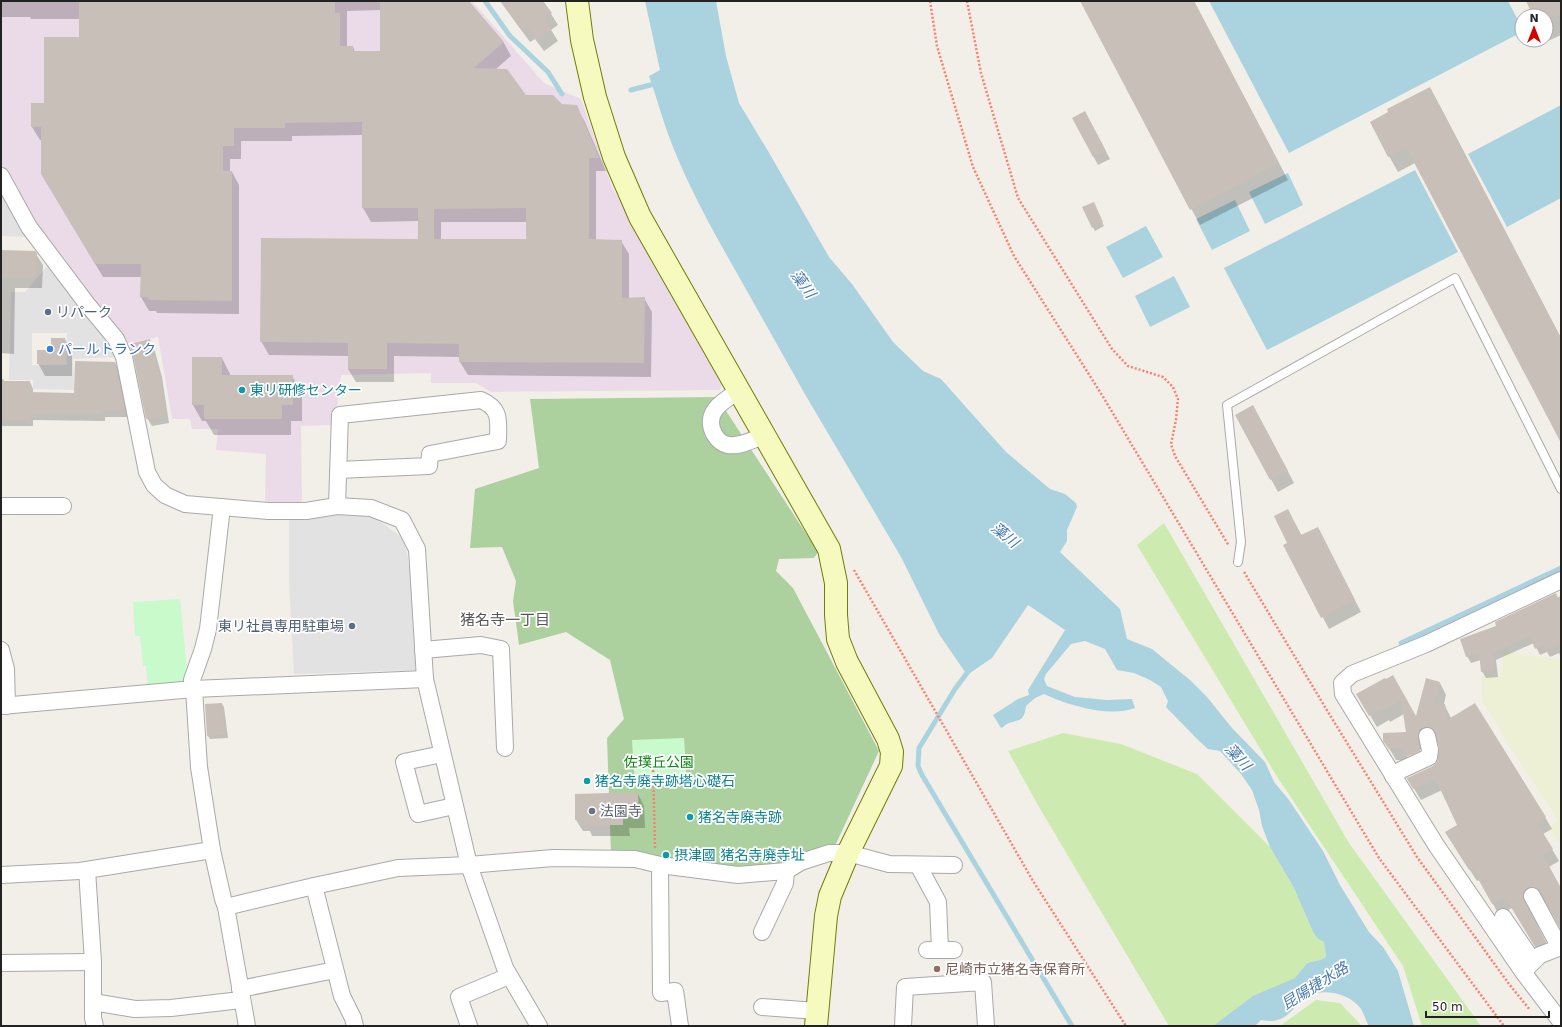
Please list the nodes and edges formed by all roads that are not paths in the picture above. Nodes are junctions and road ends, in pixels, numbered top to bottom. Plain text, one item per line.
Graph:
1 (577, 1) edge
2 (1, 176) edge
3 (739, 391) junction
4 (765, 435) junction
5 (338, 470) junction
6 (1561, 489) edge
7 (1, 506) edge
8 (63, 506) dead end
9 (337, 506) junction
10 (222, 508) junction
11 (1238, 562) dead end
12 (1560, 582) edge
13 (1, 650) edge
14 (423, 650) junction
15 (425, 679) junction
16 (194, 689) junction
17 (4, 706) edge
18 (1427, 736) dead end
19 (505, 748) dead end
20 (442, 754) junction
21 (1393, 776) junction
22 (454, 806) junction
23 (212, 850) junction
24 (848, 853) junction
25 (469, 865) junction
26 (660, 865) junction
27 (918, 865) junction
28 (954, 865) dead end
29 (87, 870) junction
30 (786, 871) junction
31 (1, 875) edge
32 (314, 886) junction
33 (1532, 896) dead end
34 (226, 907) junction
35 (1503, 917) dead end
36 (762, 932) dead end
37 (1561, 948) edge
38 (940, 950) dead end
39 (93, 962) junction
40 (1, 963) edge
41 (1528, 966) junction
42 (335, 970) junction
43 (509, 976) junction
44 (240, 994) junction
45 (93, 1002) junction
46 (762, 1007) dead end
47 (817, 1019) edge
48 (1561, 1022) edge
49 (95, 1026) edge
50 (247, 1026) edge
51 (355, 1026) edge
52 (469, 1026) edge
53 (539, 1026) edge
54 (680, 1026) edge
55 (903, 1026) edge
56 (986, 1026) edge

1 - 3 street
2 - 10 street
3 - 4 street
3 - 4 street
4 - 24 street
5 - 5 street
5 - 9 street
6 - 11 lane
7 - 8 street
9 - 10 street
9 - 14 street
10 - 16 street
12 - 21 street
13 - 17 street
14 - 15 street
14 - 19 street
15 - 16 street
15 - 20 street
16 - 17 street
16 - 23 street
18 - 21 street
20 - 22 street
20 - 22 street
21 - 41 street
22 - 25 street
23 - 29 street
23 - 34 street
24 - 27 street
24 - 30 street
24 - 47 street
25 - 26 street
25 - 32 street
25 - 43 street
26 - 30 street
26 - 54 street
27 - 28 street
27 - 38 street
29 - 31 street
29 - 39 street
30 - 36 street
32 - 34 street
32 - 42 street
33 - 37 street
34 - 44 street
35 - 41 street
37 - 41 street
39 - 40 street
39 - 45 street
41 - 48 street
42 - 44 street
42 - 51 street
43 - 52 street
43 - 53 street
44 - 45 street
44 - 50 street
45 - 49 street
46 - 47 street
55 - 56 street

